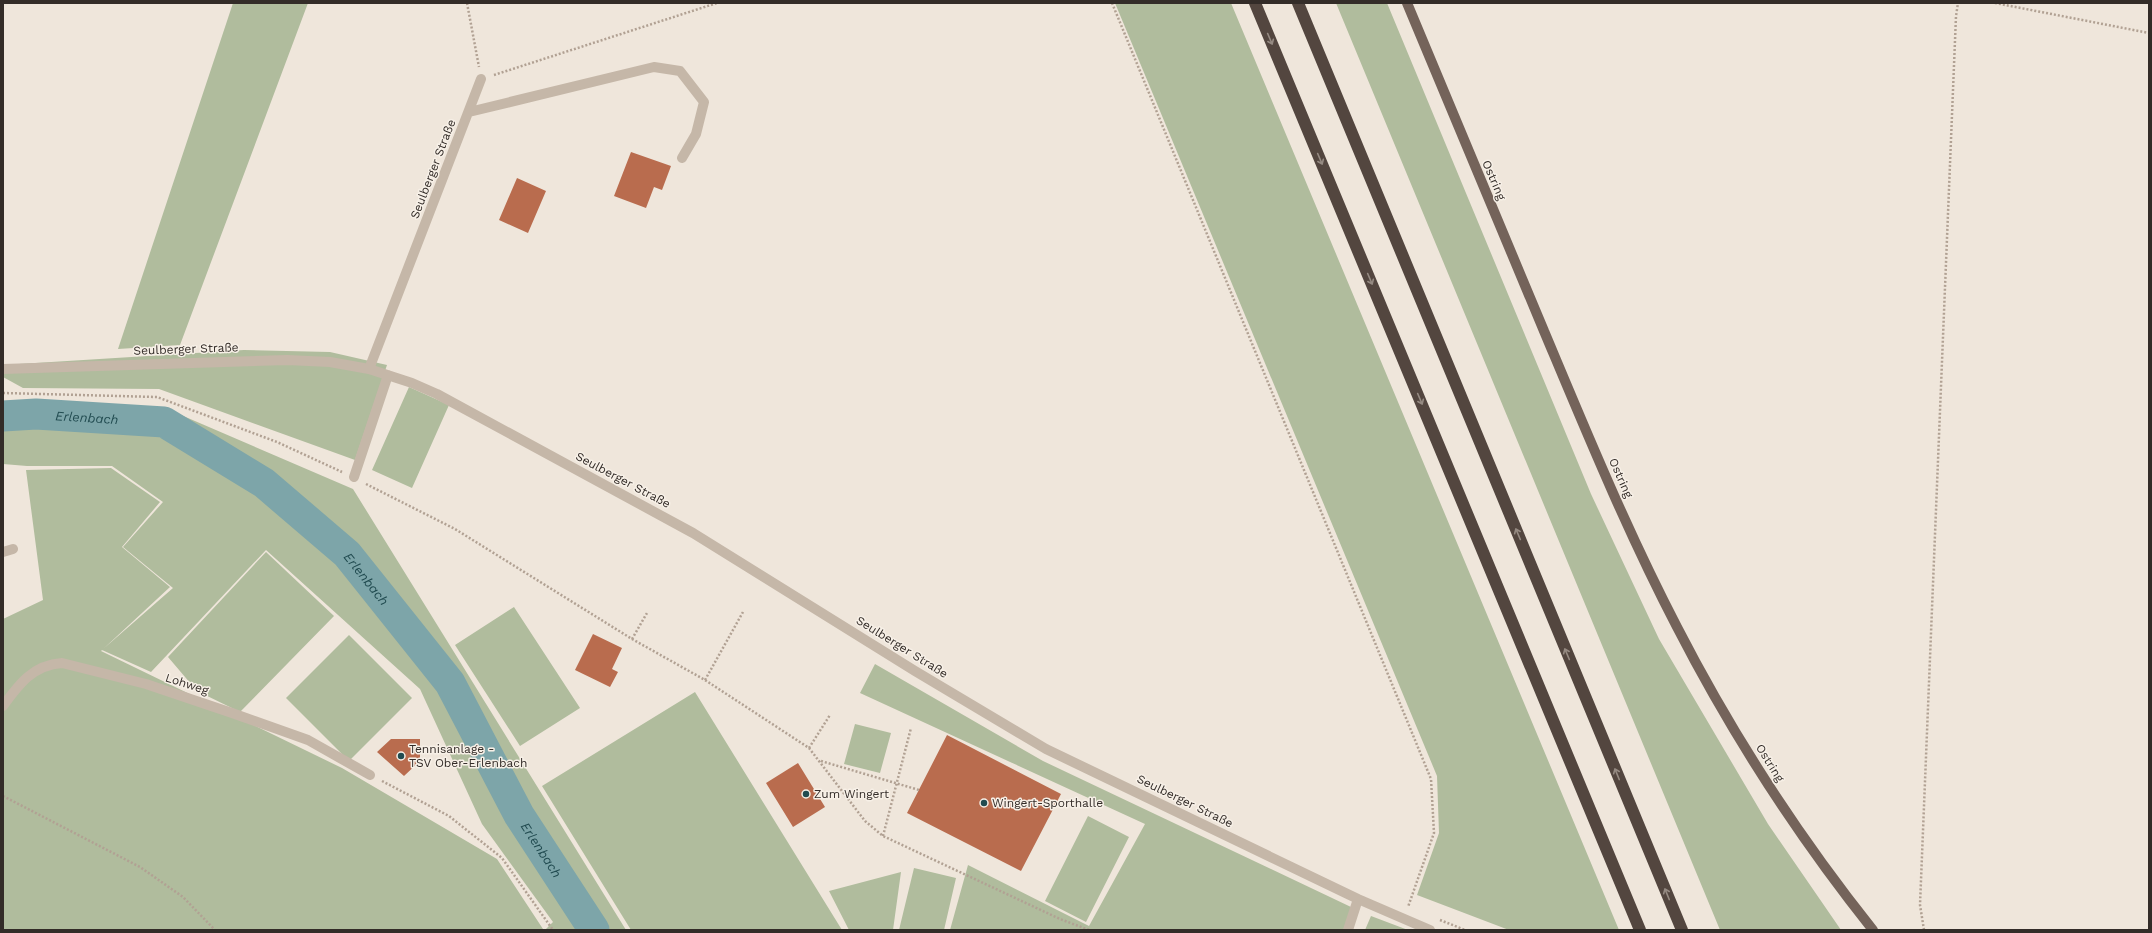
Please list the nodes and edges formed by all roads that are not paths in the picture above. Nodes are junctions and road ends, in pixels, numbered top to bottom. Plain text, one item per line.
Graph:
1 (1255, 3) edge
2 (1298, 3) edge
3 (1407, 3) edge
4 (481, 79) road end
5 (469, 112) junction
6 (682, 158) dead end
7 (3, 369) edge
8 (369, 369) junction
9 (388, 375) junction
10 (354, 478) road end
11 (3, 706) edge
12 (370, 775) road end
13 (1358, 899) junction
14 (1348, 930) edge
15 (1430, 930) edge
16 (1640, 930) edge
17 (1682, 930) edge
18 (1873, 930) edge

1 -> 16 highway
17 -> 2 highway
3 - 18 main road, Ostring
4 - 5 street, Seulberger Straße
5 - 6 street, Seulberger Straße
5 - 8 street, Seulberger Straße
7 - 8 street, Seulberger Straße
8 - 9 street, Seulberger Straße
9 - 10 street
9 - 13 street, Seulberger Straße
11 - 12 street, Lohweg
13 - 14 street
13 - 15 street, Seulberger Straße

